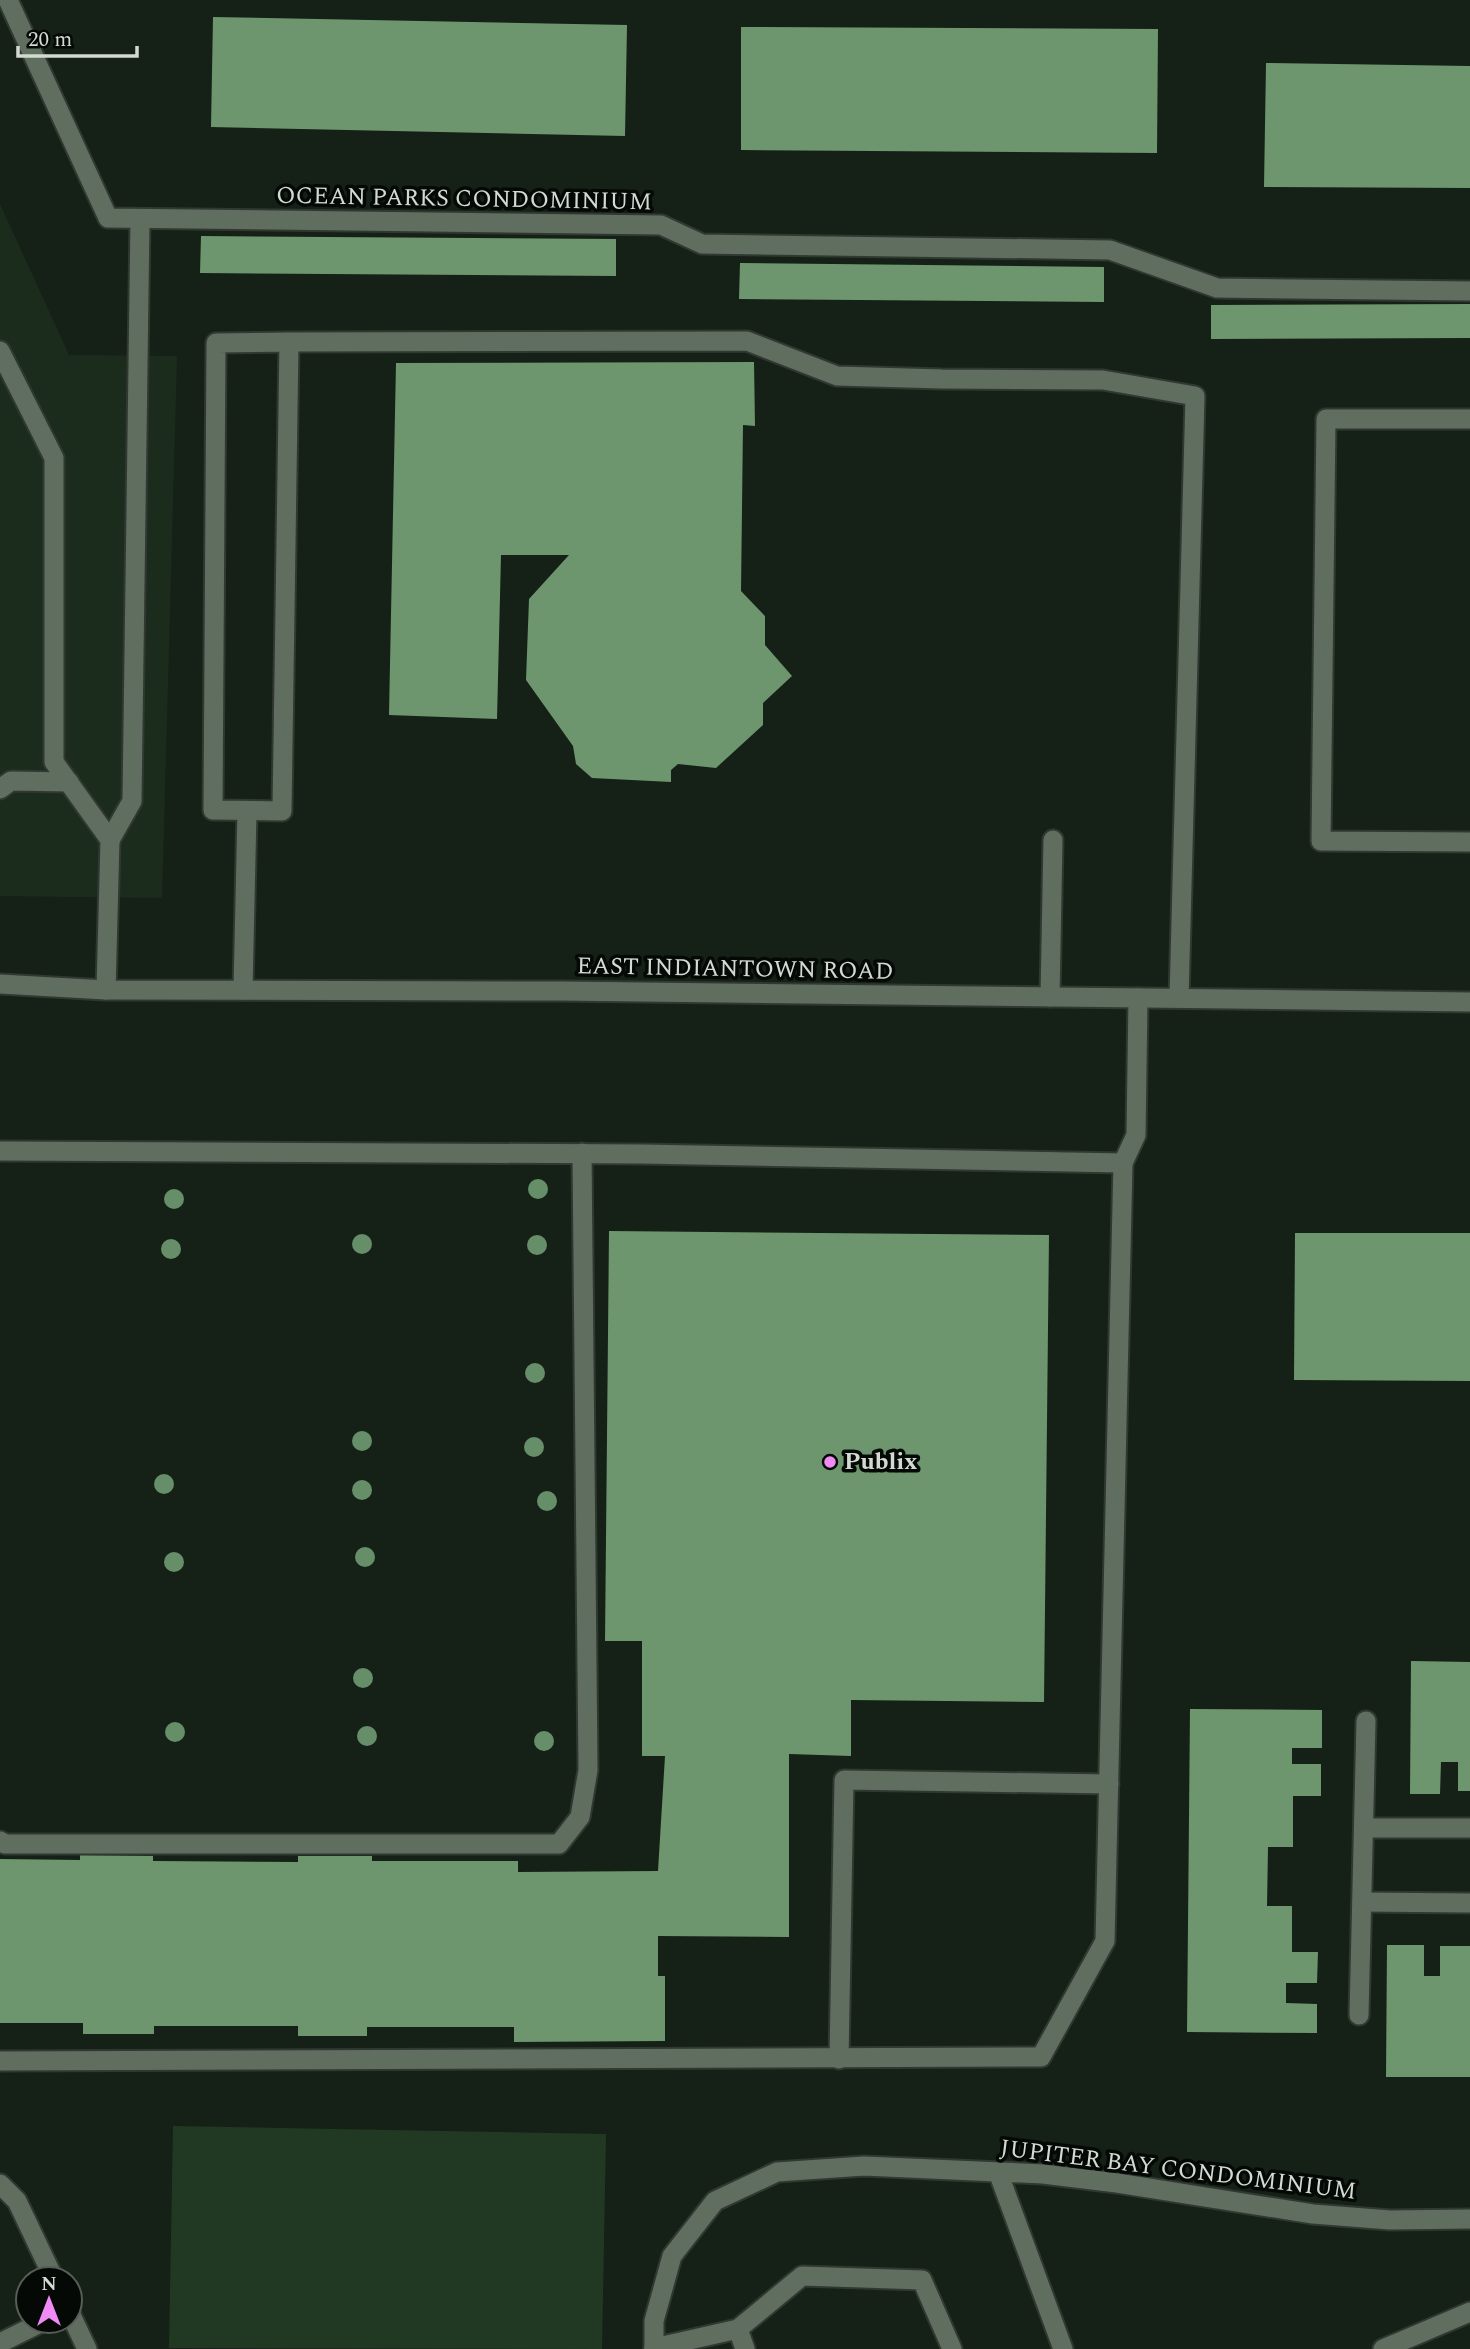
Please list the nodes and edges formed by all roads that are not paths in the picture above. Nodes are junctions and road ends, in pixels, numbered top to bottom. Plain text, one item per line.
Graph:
1 (8, 0) edge
2 (140, 219) junction
3 (1470, 291) edge
4 (289, 342) junction
5 (0, 351) edge
6 (6, 373) edge
7 (1470, 419) edge
8 (69, 782) junction
9 (0, 789) edge
10 (247, 811) junction
11 (110, 839) junction
12 (1053, 840) dead end
13 (1470, 842) edge
14 (0, 984) edge
15 (106, 990) junction
16 (243, 990) junction
17 (1050, 997) junction
18 (1138, 998) junction
19 (1180, 998) junction
20 (1470, 1002) edge
21 (0, 1150) edge
22 (582, 1153) junction
23 (1123, 1163) junction
24 (1366, 1721) dead end
25 (1109, 1784) junction
26 (1364, 1828) junction
27 (1470, 1828) edge
28 (0, 1842) edge
29 (1362, 1902) junction
30 (1470, 1903) edge
31 (1359, 2015) dead end
32 (839, 2059) junction
33 (0, 2061) edge
34 (998, 2172) junction
35 (3, 2191) edge
36 (1470, 2219) edge
37 (47, 2265) edge
38 (1470, 2312) edge
39 (738, 2329) junction
40 (16, 2335) edge
41 (0, 2343) edge
42 (654, 2348) edge
43 (745, 2349) edge
44 (952, 2349) edge
45 (1063, 2349) edge
46 (1383, 2349) edge

1 - 2 street, OCEAN PARKS CONDOMINIUM
2 - 3 street, OCEAN PARKS CONDOMINIUM
2 - 11 street
4 - 10 street
4 - 10 street
4 - 19 street
5 - 6 street
6 - 8 street
7 - 13 street
8 - 9 street
8 - 11 street
10 - 16 street
11 - 15 street
12 - 17 street
14 - 15 street, EAST INDIANTOWN ROAD
15 - 16 street, EAST INDIANTOWN ROAD
16 - 17 street, EAST INDIANTOWN ROAD
17 - 18 street, EAST INDIANTOWN ROAD
18 - 19 street, EAST INDIANTOWN ROAD
18 - 23 street
19 - 20 street, EAST INDIANTOWN ROAD
21 - 22 street
22 - 23 street
22 - 28 street
23 - 25 street
24 - 26 street
25 - 32 street
25 - 32 street
26 - 27 street
26 - 29 street
29 - 30 street
29 - 31 street
32 - 33 street
34 - 36 street, JUPITER BAY CONDOMINIUM
34 - 42 street, JUPITER BAY CONDOMINIUM
34 - 45 street
35 - 37 street
38 - 46 street
39 - 42 street
39 - 43 street
39 - 44 street
40 - 41 street

